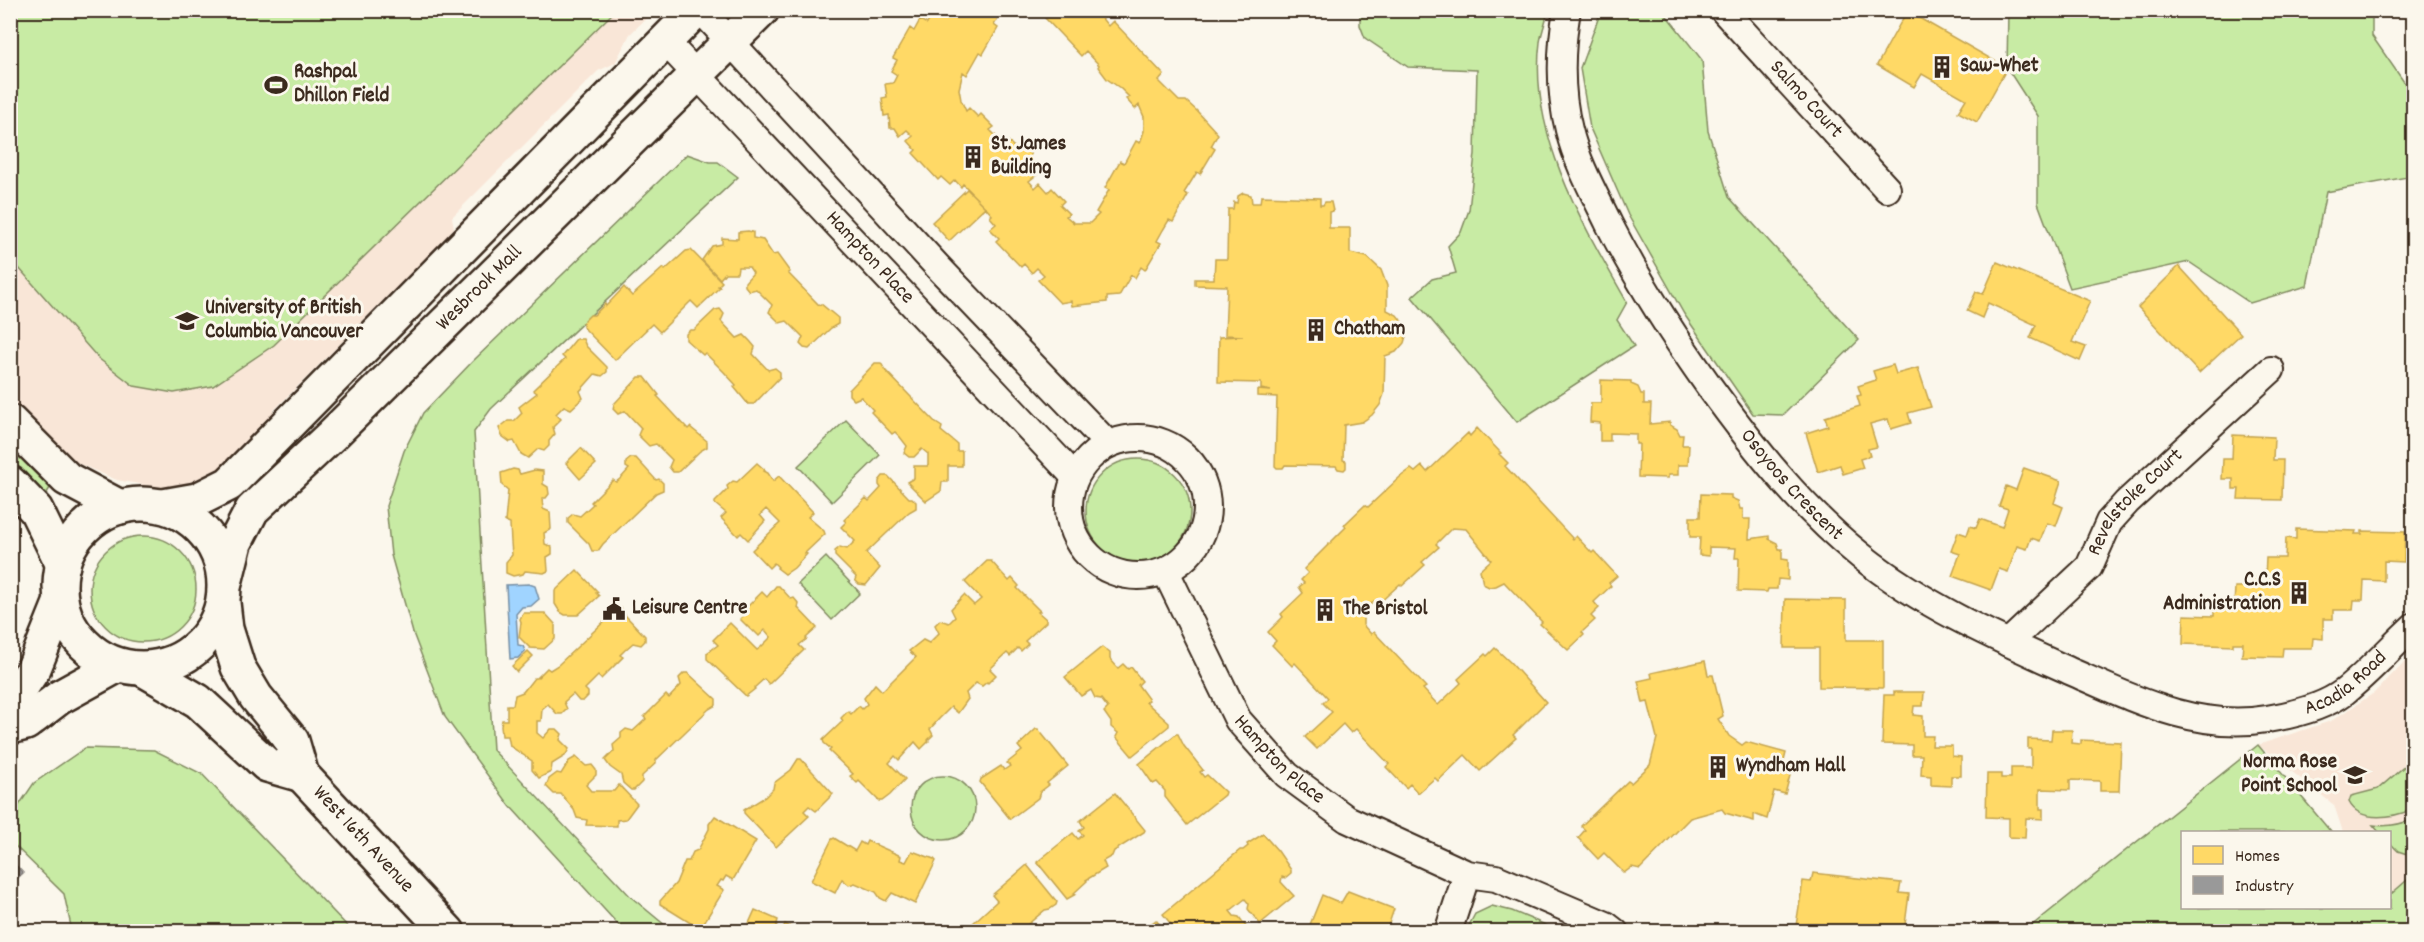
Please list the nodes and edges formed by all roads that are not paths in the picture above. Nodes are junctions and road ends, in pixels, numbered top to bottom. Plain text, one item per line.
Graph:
1 (696, 10) edge
2 (701, 10) edge
3 (762, 10) edge
4 (1567, 10) edge
5 (1723, 10) edge
6 (665, 40) junction
7 (730, 42) junction
8 (697, 74) junction
9 (1887, 189) dead end
10 (2271, 370) dead end
11 (10, 422) edge
12 (1108, 444) junction
13 (1075, 477) junction
14 (10, 483) edge
15 (163, 506) junction
16 (120, 507) junction
17 (63, 565) junction
18 (1166, 572) junction
19 (224, 593) junction
20 (61, 601) junction
21 (2414, 626) edge
22 (2008, 643) junction
23 (130, 667) junction
24 (10, 704) edge
25 (2265, 719) joint
26 (10, 727) edge
27 (302, 776) junction
28 (1467, 874) junction
29 (448, 932) edge
30 (1448, 932) edge
31 (1615, 932) edge

1 - 6 main road, Wesbrook Mall
2 - 7 street
3 - 7 main road, Wesbrook Mall
4 - 22 street, Osoyoos Crescent
5 - 9 street, Salmo Court
6 - 8 street, Hampton Place
6 - 15 main road, Wesbrook Mall
7 - 8 main road, Wesbrook Mall
7 - 12 street
8 - 13 street, Hampton Place
8 - 19 main road, Wesbrook Mall
10 - 22 street, Revelstoke Court
11 - 16 main road
12 - 13 street
12 - 18 street
13 - 18 street
14 - 17 main road
15 - 16 main road
15 - 19 main road
16 - 17 main road
17 - 20 main road
18 - 28 street, Hampton Place
19 - 23 main road
19 - 27 main road, West 16th Avenue
20 - 23 main road
20 - 24 main road
21 - 25 street, Acadia Road
22 - 25 street, Osoyoos Crescent
23 - 26 main road
23 - 27 main road, West 16th Avenue
27 - 29 main road, West 16th Avenue
28 - 30 street
28 - 31 street, Hampton Place

